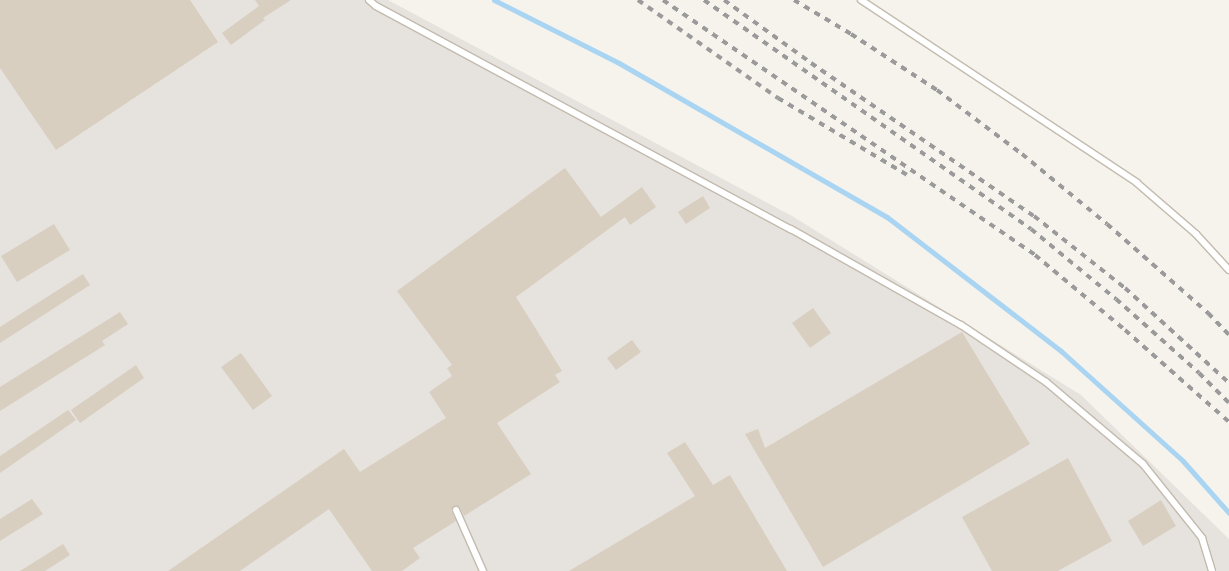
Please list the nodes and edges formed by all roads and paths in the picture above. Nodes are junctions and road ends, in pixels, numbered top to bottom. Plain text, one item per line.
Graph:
1 (369, 0) edge
2 (860, 0) edge
3 (1229, 270) edge
4 (456, 510) dead end
5 (483, 571) edge
6 (1212, 571) edge

1 - 6 lane
2 - 3 lane
4 - 5 lane

